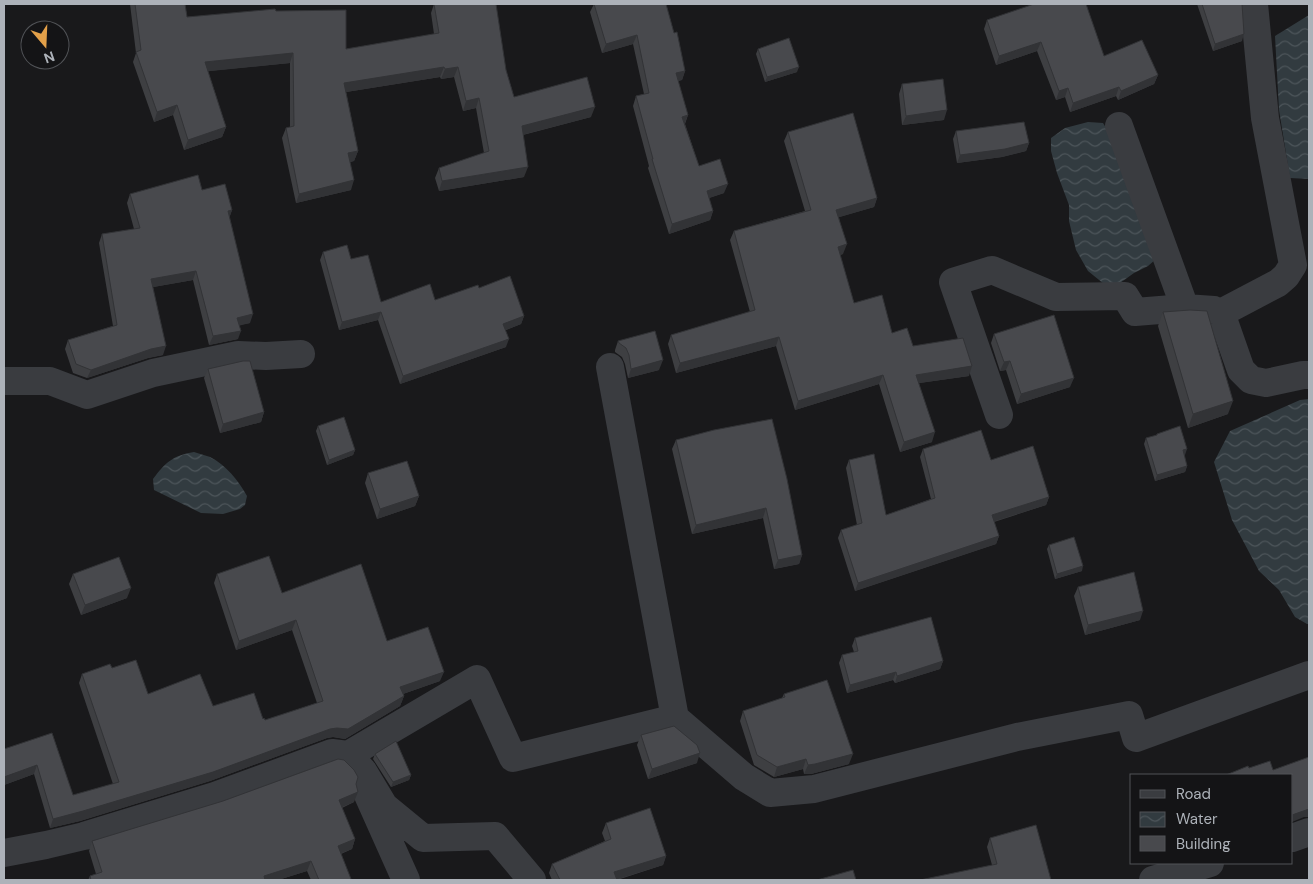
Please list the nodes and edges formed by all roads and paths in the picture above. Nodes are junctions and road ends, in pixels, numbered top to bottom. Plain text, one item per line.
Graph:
1 (1254, 4) edge
2 (1119, 126) dead end
3 (1185, 308) junction
4 (1221, 313) junction
5 (301, 354) dead end
6 (610, 367) dead end
7 (1309, 375) edge
8 (4, 381) edge
9 (999, 415) dead end
10 (1309, 675) edge
11 (675, 718) junction
12 (355, 763) junction
13 (1309, 832) edge
14 (1293, 838) edge
15 (4, 853) edge
16 (1207, 864) edge
17 (406, 880) edge
18 (532, 880) edge
19 (1153, 880) edge

1 - 4 street
2 - 3 street
3 - 4 street
3 - 9 street
4 - 7 street
5 - 8 street
6 - 11 street
10 - 11 street
11 - 12 street
12 - 15 street
12 - 17 street
12 - 18 street
13 - 14 street
16 - 19 street

